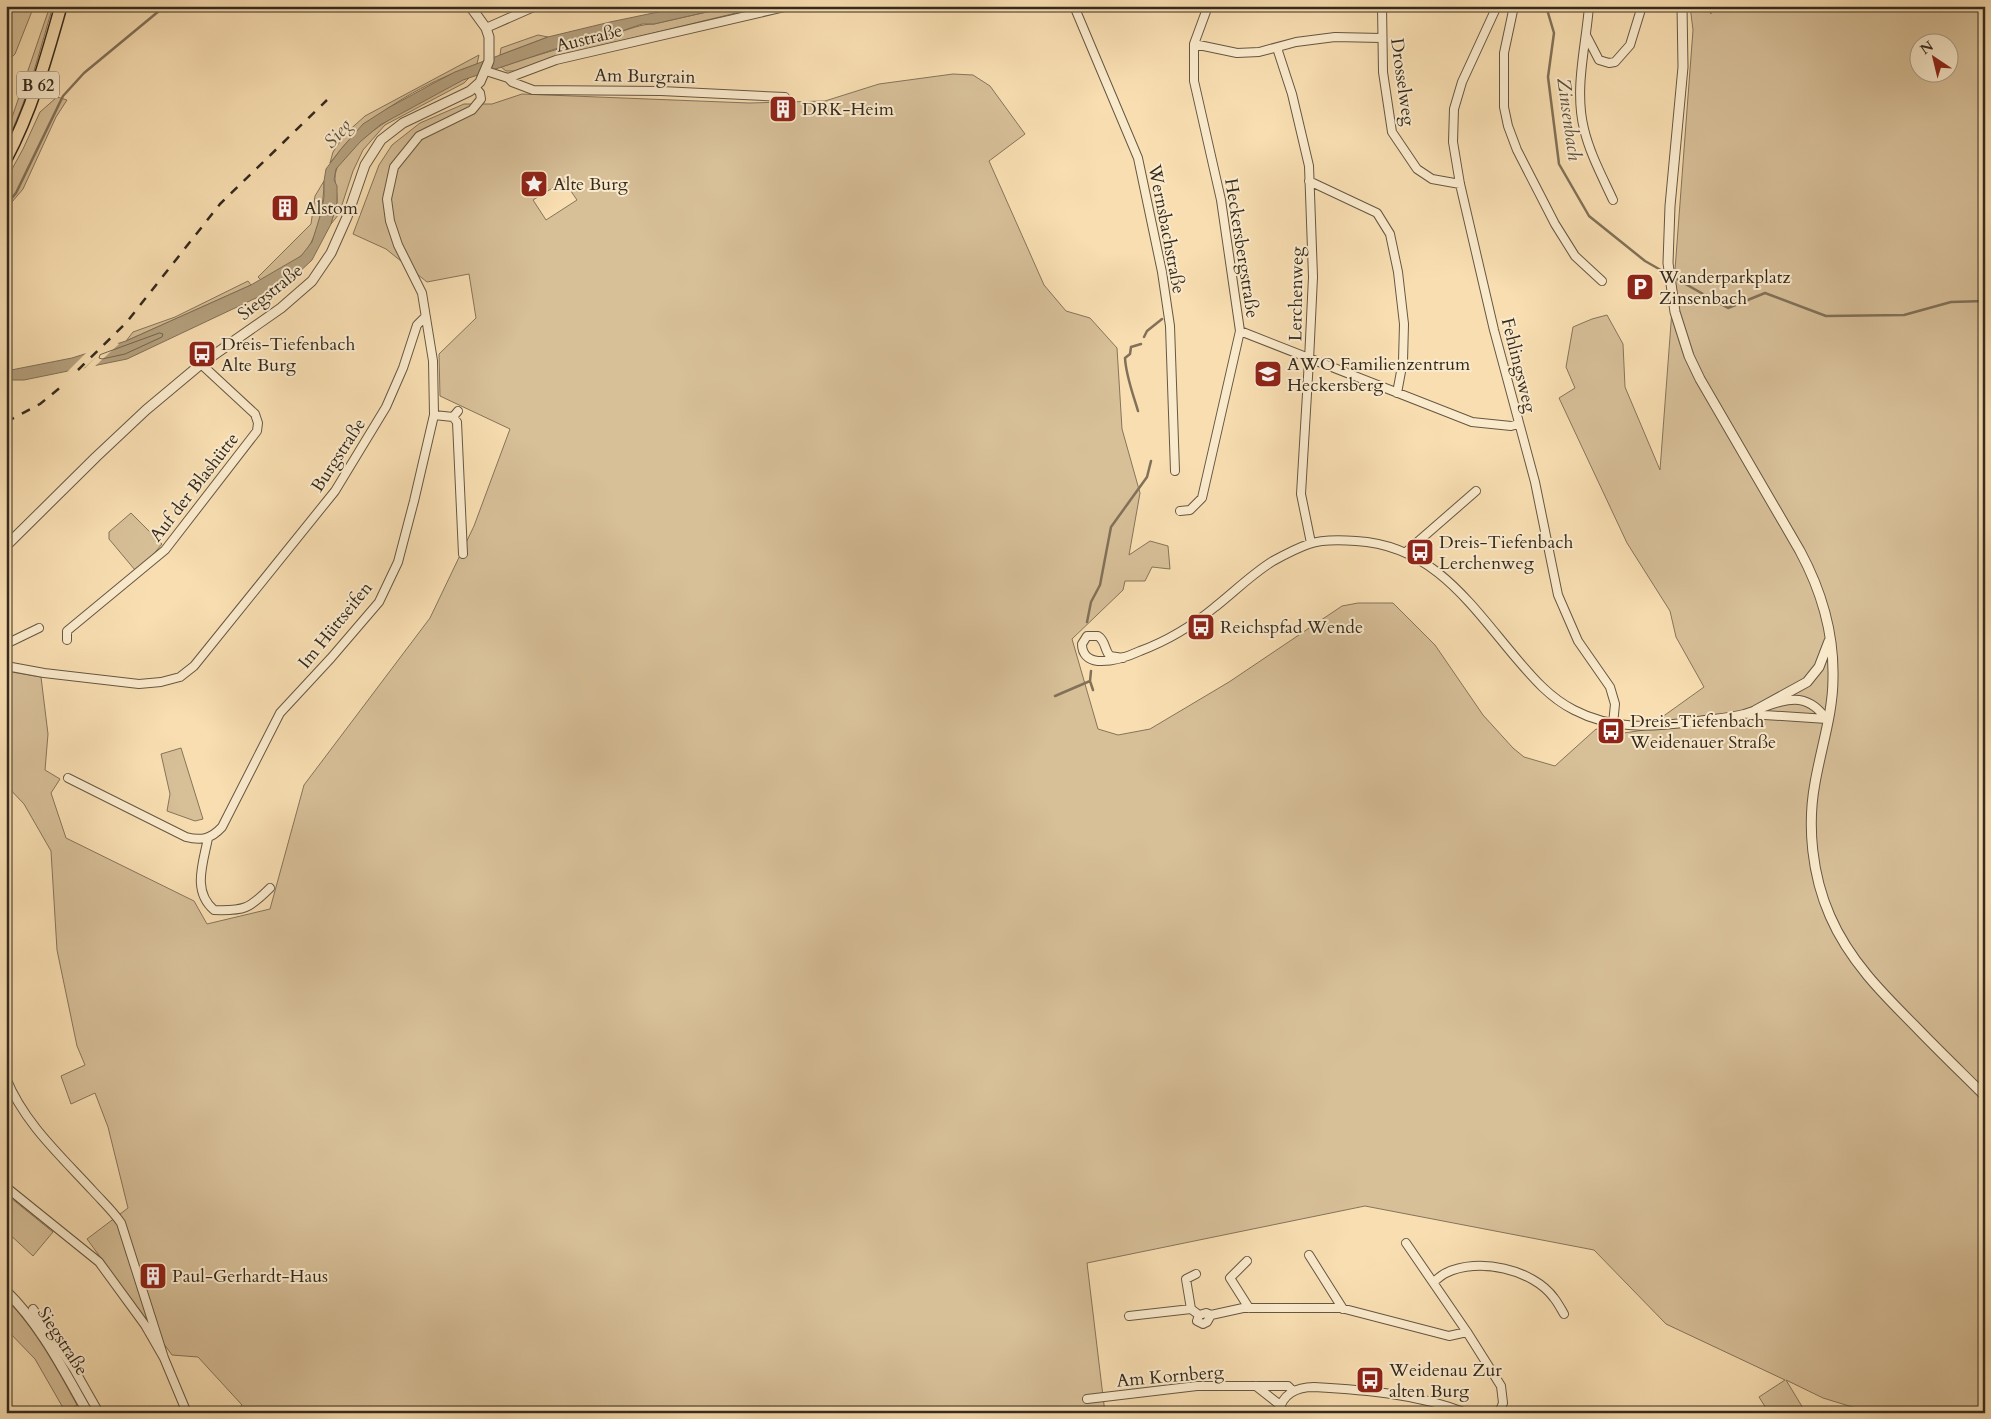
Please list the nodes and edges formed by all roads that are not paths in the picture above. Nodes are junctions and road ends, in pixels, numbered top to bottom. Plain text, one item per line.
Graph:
1 (61, 6) edge
2 (470, 6) edge
3 (536, 6) edge
4 (789, 6) edge
5 (1074, 6) edge
6 (1208, 6) edge
7 (1382, 6) edge
8 (1497, 6) edge
9 (1514, 6) edge
10 (1589, 6) edge
11 (1642, 6) edge
12 (1682, 6) edge
13 (486, 28) junction
14 (1586, 35) junction
15 (1381, 38) junction
16 (1194, 44) junction
17 (1277, 48) junction
18 (486, 71) junction
19 (508, 78) junction
20 (478, 84) junction
21 (785, 97) dead end
22 (6, 159) edge
23 (1309, 180) junction
24 (1460, 184) junction
25 (1613, 200) dead end
26 (1602, 281) dead end
27 (424, 317) junction
28 (1240, 331) junction
29 (1309, 360) junction
30 (201, 364) junction
31 (1396, 393) junction
32 (458, 411) dead end
33 (434, 415) junction
34 (453, 417) junction
35 (1518, 424) junction
36 (1175, 471) dead end
37 (1476, 491) dead end
38 (1180, 511) dead end
39 (1310, 543) junction
40 (6, 546) edge
41 (1406, 552) junction
42 (463, 554) dead end
43 (38, 628) dead end
44 (1830, 638) junction
45 (67, 640) dead end
46 (6, 644) edge
47 (1123, 658) junction
48 (6, 666) edge
49 (1756, 710) junction
50 (1745, 714) junction
51 (1827, 719) junction
52 (1612, 724) junction
53 (68, 778) dead end
54 (208, 838) junction
55 (270, 888) dead end
56 (6, 1078) edge
57 (1985, 1096) edge
58 (6, 1187) edge
59 (1406, 1243) dead end
60 (1309, 1254) dead end
61 (1247, 1261) dead end
62 (1196, 1274) dead end
63 (1433, 1282) junction
64 (6, 1291) edge
65 (1249, 1308) junction
66 (33, 1309) dead end
67 (1191, 1309) junction
68 (1343, 1309) junction
69 (1564, 1314) dead end
70 (1129, 1316) dead end
71 (1467, 1332) junction
72 (164, 1358) junction
73 (1256, 1386) junction
74 (1293, 1391) junction
75 (1087, 1399) dead end
76 (1280, 1409) edge
77 (88, 1413) edge
78 (99, 1413) edge
79 (187, 1413) edge
80 (1466, 1413) edge
81 (1499, 1413) edge

1 - 22 main road, B 62
2 - 13 street
3 - 13 street
4 - 19 street, Austraße
5 - 36 street, Wernsbachstraße
6 - 16 street, Heckersbergstraße
7 - 15 street, Drosselweg
8 - 24 street, Fehlingsweg
9 - 26 street
10 - 14 street
11 - 14 street
12 - 44 street
13 - 18 street
14 - 25 street
15 - 17 street
15 - 24 street, Drosselweg
16 - 17 street
16 - 28 street, Heckersbergstraße
17 - 23 street, Lerchenweg
18 - 19 street
18 - 20 street
19 - 21 street, Am Burgrain
20 - 27 street
20 - 30 street, Siegstraße
23 - 29 street, Lerchenweg
23 - 31 street
24 - 35 street, Fehlingsweg
27 - 33 street, Im Hüttseifen
27 - 48 street, Burgstraße
28 - 29 street
28 - 38 street, Heckersbergstraße
29 - 31 street
29 - 39 street, Lerchenweg
30 - 40 street, Siegstraße
30 - 45 street, Auf der Blashütte
31 - 35 street
32 - 34 street
33 - 34 street
33 - 54 street, Im Hüttseifen
34 - 42 street
35 - 52 street, Fehlingsweg
37 - 41 street
39 - 41 street
39 - 47 street
41 - 52 street
43 - 46 street
44 - 49 street
44 - 51 street
47 - 47 street
49 - 50 street
49 - 51 street
50 - 51 street
50 - 52 street
51 - 57 street
53 - 54 street
54 - 55 street
56 - 72 street
58 - 72 street
59 - 63 street
60 - 68 street
61 - 65 street
62 - 67 street
63 - 69 street
63 - 71 street
64 - 77 street, Siegstraße
65 - 67 street
65 - 68 street
66 - 78 street, Siegstraße
67 - 70 street
68 - 71 street
71 - 81 street
72 - 79 street
73 - 74 street, Am Kornberg
73 - 75 street, Am Kornberg
73 - 76 street
74 - 76 street
74 - 80 street, Am Kornberg

